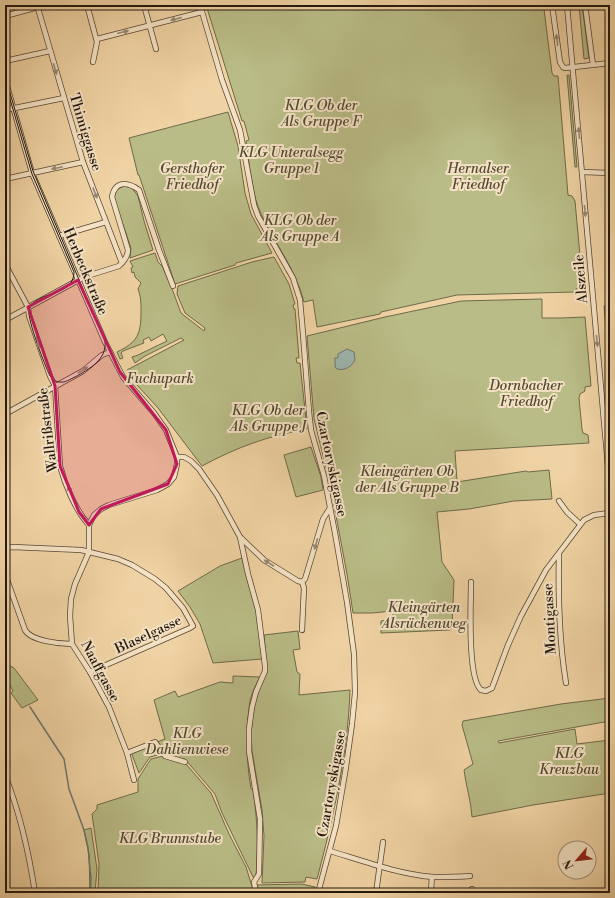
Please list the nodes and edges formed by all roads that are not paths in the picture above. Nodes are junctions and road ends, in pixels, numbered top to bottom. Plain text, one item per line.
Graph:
1 (87, 5) edge
2 (144, 5) edge
3 (200, 5) edge
4 (552, 5) edge
5 (567, 5) edge
6 (585, 5) edge
7 (37, 6) edge
8 (202, 12) junction
9 (5, 16) edge
10 (149, 26) junction
11 (97, 39) junction
12 (156, 49) dead end
13 (50, 51) junction
14 (5, 61) edge
15 (93, 62) dead end
16 (610, 63) edge
17 (593, 65) junction
18 (573, 67) junction
19 (5, 79) edge
20 (64, 98) junction
21 (14, 109) junction
22 (5, 110) edge
23 (83, 162) junction
24 (582, 172) junction
25 (32, 173) junction
26 (610, 173) edge
27 (5, 179) edge
28 (106, 222) junction
29 (59, 236) junction
30 (122, 263) junction
31 (5, 264) edge
32 (78, 280) junction
33 (173, 286) dead end
34 (28, 307) junction
35 (5, 320) edge
36 (110, 352) junction
37 (55, 386) junction
38 (5, 414) edge
39 (177, 457) junction
40 (610, 489) edge
41 (559, 501) dead end
42 (330, 508) junction
43 (610, 513) edge
44 (580, 524) junction
45 (89, 525) junction
46 (240, 537) junction
47 (5, 548) edge
48 (89, 552) junction
49 (559, 554) junction
50 (5, 574) edge
51 (302, 582) junction
52 (471, 582) dead end
53 (302, 630) dead end
54 (72, 644) junction
55 (90, 672) junction
56 (566, 683) dead end
57 (127, 752) junction
58 (186, 762) dead end
59 (5, 775) edge
60 (134, 780) dead end
61 (383, 842) dead end
62 (330, 851) junction
63 (379, 866) junction
64 (470, 876) dead end
65 (432, 877) junction
66 (35, 893) edge
67 (256, 893) edge
68 (318, 893) edge
69 (376, 893) edge
70 (432, 893) edge

1 - 11 street
2 - 10 street
3 - 8 street, Czartoryskigasse
18 -> 4 street
5 - 18 street, Alszeile
6 - 17 street
7 - 9 street
7 - 13 street, Thimiggasse
8 -> 10 street
8 - 42 street, Czartoryskigasse
11 -> 10 street
10 - 12 street
11 - 15 street
13 - 14 street
13 -> 20 street, Thimiggasse
16 - 17 street
17 - 18 street
24 -> 18 street, Alszeile
19 - 21 street, Herbeckstraße
20 - 21 street
20 - 23 street, Thimiggasse
21 - 22 street
21 - 25 street, Herbeckstraße
23 -> 25 street
23 -> 28 street, Thimiggasse
24 - 26 street
24 -> 40 street, Alszeile
25 - 27 street
25 - 29 street, Herbeckstraße
28 - 29 street
28 - 30 street, Thimiggasse
29 - 32 street, Herbeckstraße
30 - 32 street
30 - 33 street
31 - 34 street, Wallrißstraße
32 - 34 street
32 - 36 street, Herbeckstraße
34 - 35 street
34 -> 37 street, Wallrißstraße
37 -> 36 street
36 - 39 street, Herbeckstraße
37 - 38 street
45 -> 37 street, Wallrißstraße
39 - 45 street
39 - 46 street
41 - 44 street
42 -> 51 street
42 - 62 street, Czartoryskigasse
43 - 44 street
44 - 49 street
45 - 48 street, Naaffgasse
51 -> 46 street
46 - 67 street
47 - 48 street
48 - 54 street, Naaffgasse
48 - 55 street, Blaselgasse
49 - 52 street
49 - 56 street, Montigasse
50 - 54 street
51 - 53 street
54 - 55 street, Naaffgasse
55 - 57 street, Naaffgasse
57 - 58 street
57 - 60 street, Naaffgasse
59 - 66 street
61 - 63 street
62 - 63 street
62 - 68 street, Czartoryskigasse
63 - 65 street
63 - 69 street
64 - 65 street
65 - 70 street

